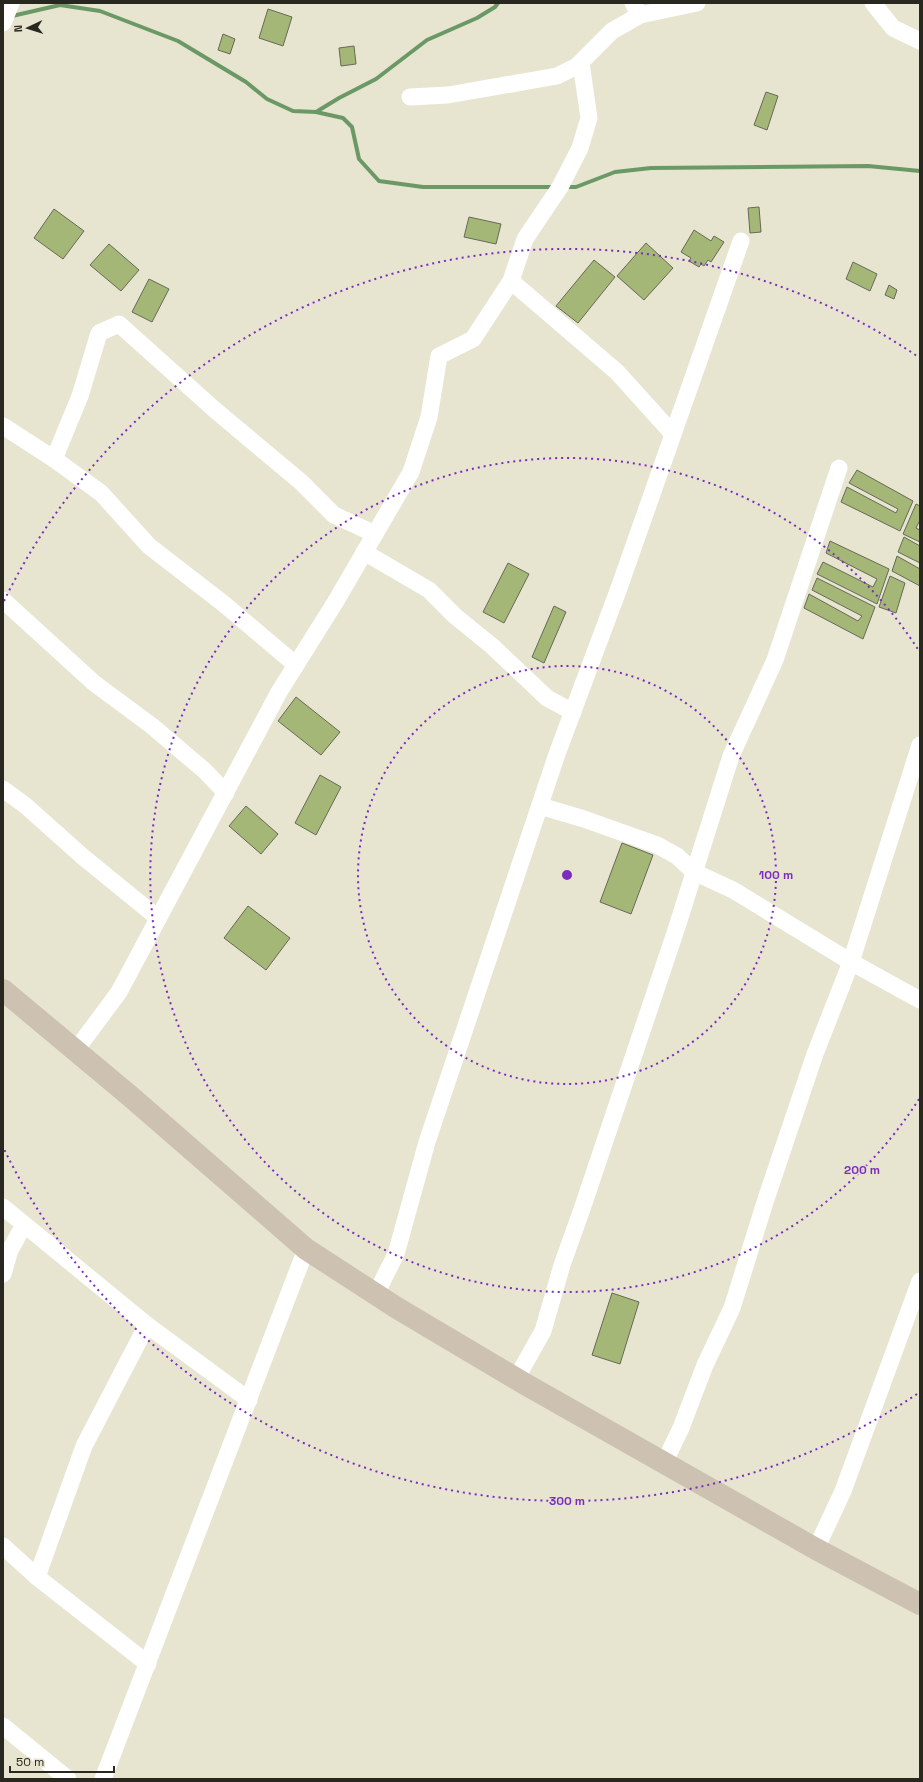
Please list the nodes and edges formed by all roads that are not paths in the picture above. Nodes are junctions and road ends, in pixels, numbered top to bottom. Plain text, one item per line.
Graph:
1 (11, 3) edge
2 (697, 3) edge
3 (873, 3) edge
4 (637, 9) edge
5 (3, 24) edge
6 (920, 41) edge
7 (581, 62) junction
8 (410, 97) dead end
9 (741, 241) dead end
10 (511, 281) junction
11 (3, 426) edge
12 (672, 433) junction
13 (54, 459) junction
14 (839, 468) dead end
15 (375, 534) junction
16 (364, 552) junction
17 (3, 600) edge
18 (296, 665) junction
19 (573, 712) junction
20 (920, 745) edge
21 (3, 789) edge
22 (226, 793) junction
23 (540, 806) junction
24 (694, 872) junction
25 (158, 918) junction
26 (851, 962) junction
27 (3, 990) edge
28 (920, 1000) edge
29 (76, 1050) junction
30 (3, 1207) edge
31 (24, 1225) junction
32 (306, 1249) junction
33 (3, 1274) edge
34 (920, 1281) edge
35 (376, 1294) junction
36 (147, 1325) junction
37 (516, 1379) junction
38 (249, 1400) junction
39 (664, 1463) junction
40 (3, 1546) edge
41 (816, 1549) junction
42 (37, 1577) junction
43 (920, 1604) edge
44 (148, 1664) junction
45 (3, 1726) edge
46 (68, 1779) edge
47 (103, 1779) edge

1 - 5 street
2 - 4 street
3 - 6 street
4 - 7 street
7 - 8 street
7 - 10 street
9 - 12 street
10 - 12 street
10 - 15 street
11 - 13 street
12 - 19 street
13 - 15 street
13 - 18 street
14 - 24 street
15 - 16 street
16 - 18 street
16 - 19 street
17 - 22 street
18 - 22 street
19 - 23 street
20 - 26 street
21 - 25 street
22 - 25 street
23 - 24 street
23 - 35 street
24 - 26 street
24 - 37 street
25 - 29 street
26 - 28 street
26 - 39 street
27 - 29 street
29 - 32 street
30 - 31 street
31 - 33 street
31 - 36 street
32 - 35 street
32 - 38 street
34 - 41 street
35 - 37 street
36 - 38 street
36 - 42 street
37 - 39 street
38 - 44 street
39 - 41 street
40 - 42 street
41 - 43 street
42 - 44 street
44 - 47 street
45 - 46 street

